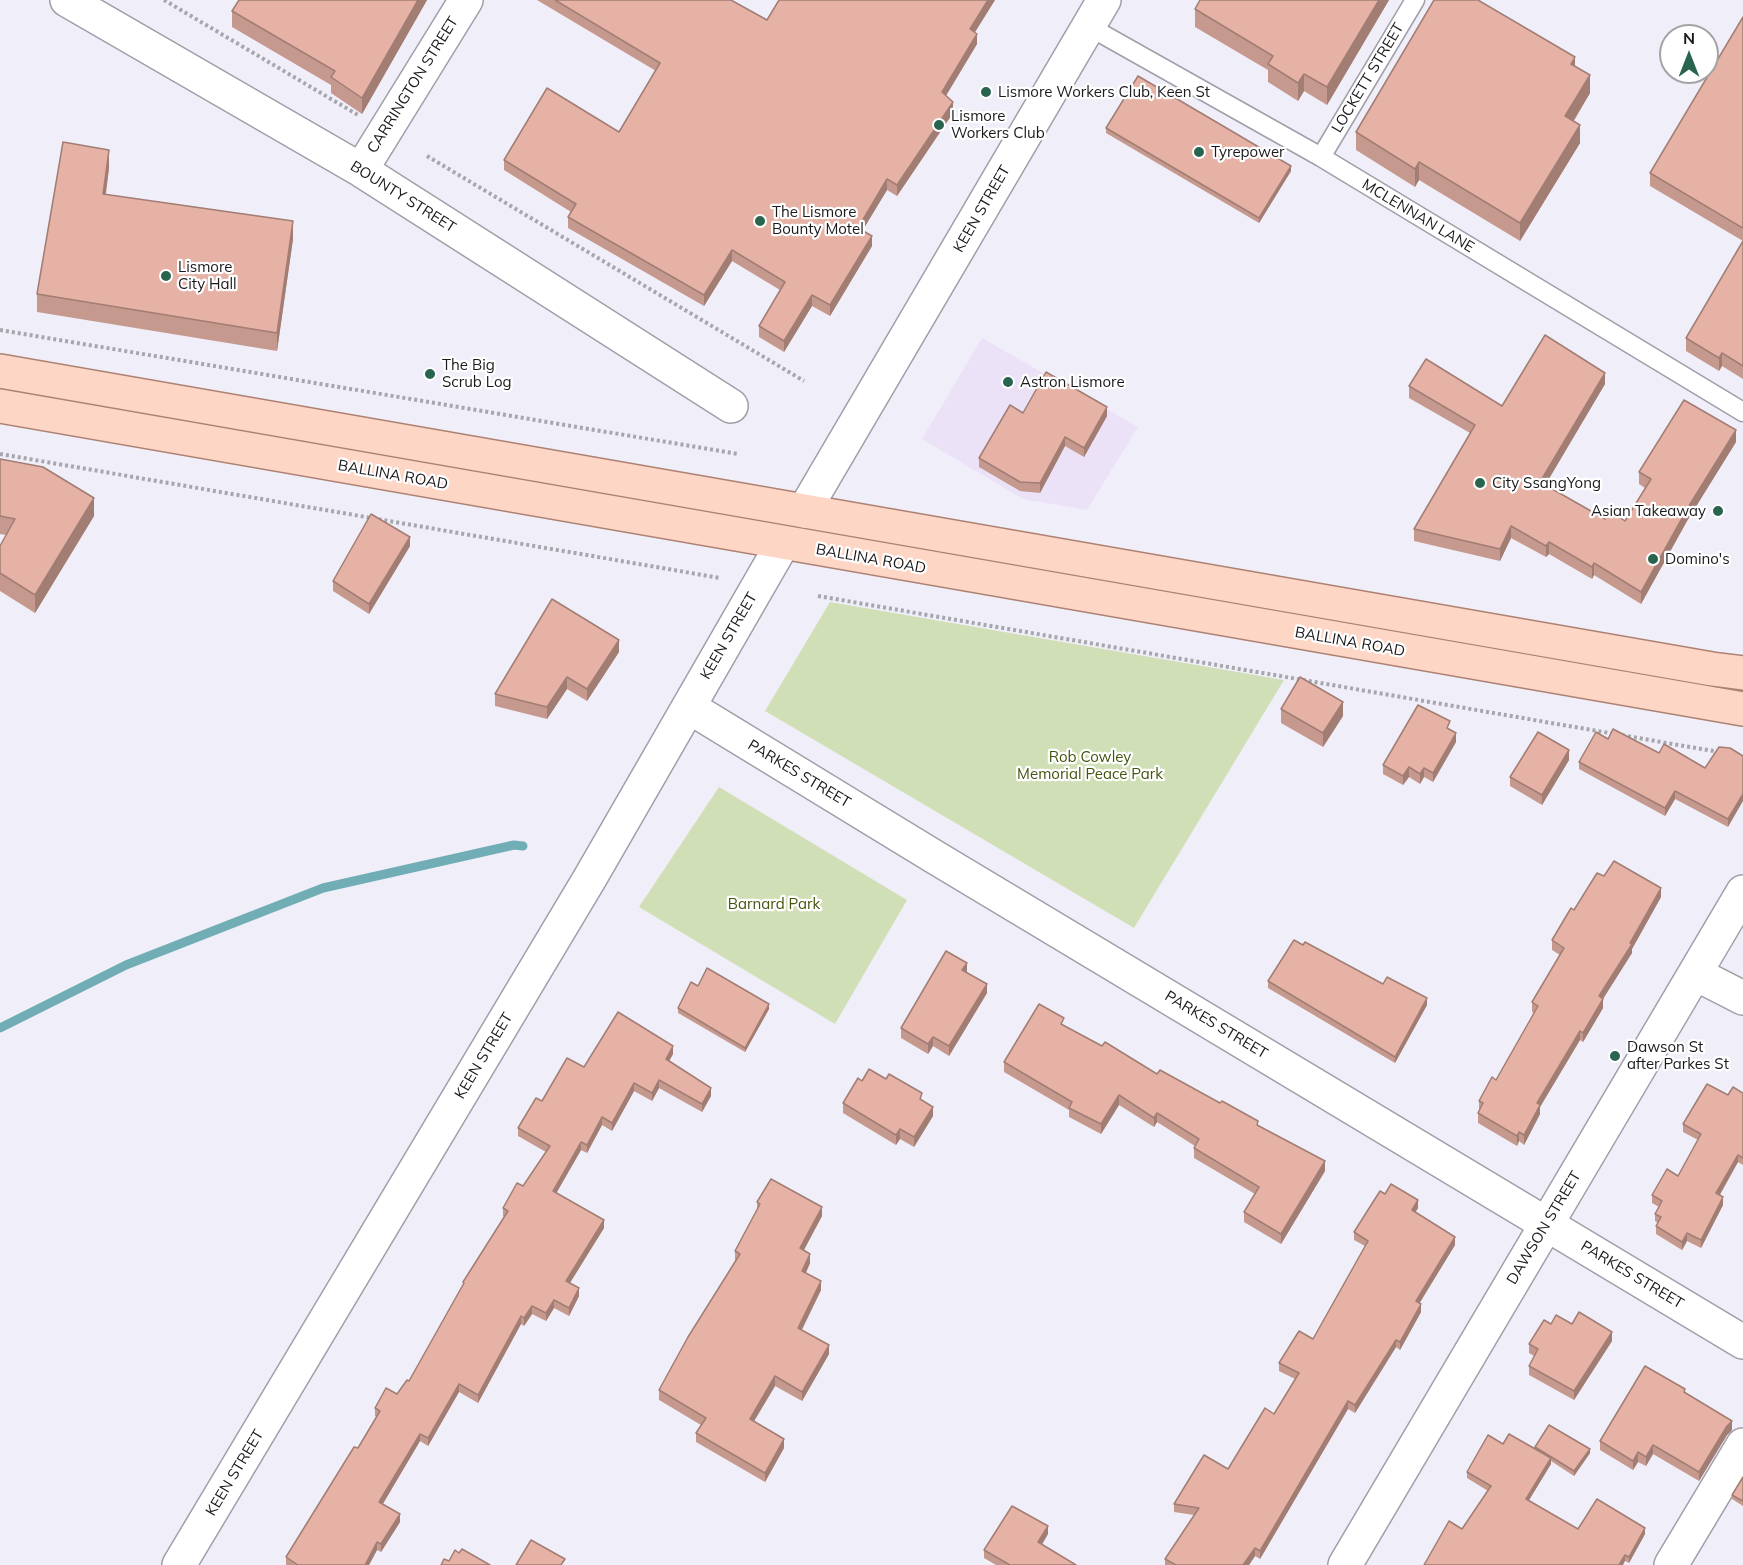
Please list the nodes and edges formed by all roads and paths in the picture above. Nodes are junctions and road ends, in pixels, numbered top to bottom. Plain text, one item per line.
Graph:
1 (68, 0) edge
2 (164, 0) edge
3 (466, 0) edge
4 (1415, 0) edge
5 (1096, 13) edge
6 (363, 118) edge
7 (426, 156) dead end
8 (1321, 157) junction
9 (361, 170) junction
10 (0, 330) edge
11 (0, 371) edge
12 (804, 381) dead end
13 (0, 406) edge
14 (731, 406) dead end
15 (1743, 412) edge
16 (0, 454) edge
17 (738, 454) dead end
18 (804, 511) junction
19 (783, 543) junction
20 (720, 578) dead end
21 (818, 596) dead end
22 (1743, 673) edge
23 (689, 707) junction
24 (1743, 709) edge
25 (1720, 752) edge
26 (1743, 892) edge
27 (1696, 974) junction
28 (1743, 998) edge
29 (1547, 1224) junction
30 (1743, 1342) edge
31 (1743, 1445) edge
32 (186, 1563) edge
33 (1345, 1565) edge
34 (1671, 1565) edge

1 - 9 street, BOUNTY STREET
2 - 6 path
3 - 9 street, CARRINGTON STREET
4 - 8 lane, LOCKETT STREET
5 - 8 lane, MCLENNAN LANE
5 - 18 street, KEEN STREET
7 - 12 path
8 - 15 lane, MCLENNAN LANE
9 - 14 street, BOUNTY STREET
10 - 17 path
11 - 18 main road
13 - 19 main road, BALLINA ROAD
16 - 20 path
18 - 22 main road
19 - 23 street, KEEN STREET
19 - 24 main road, BALLINA ROAD
21 - 25 path
23 - 29 street, PARKES STREET
23 - 32 street, KEEN STREET
26 - 27 street, DAWSON STREET
27 - 28 street
27 - 29 street, DAWSON STREET
29 - 30 street, PARKES STREET
29 - 33 street, DAWSON STREET
31 - 34 street

